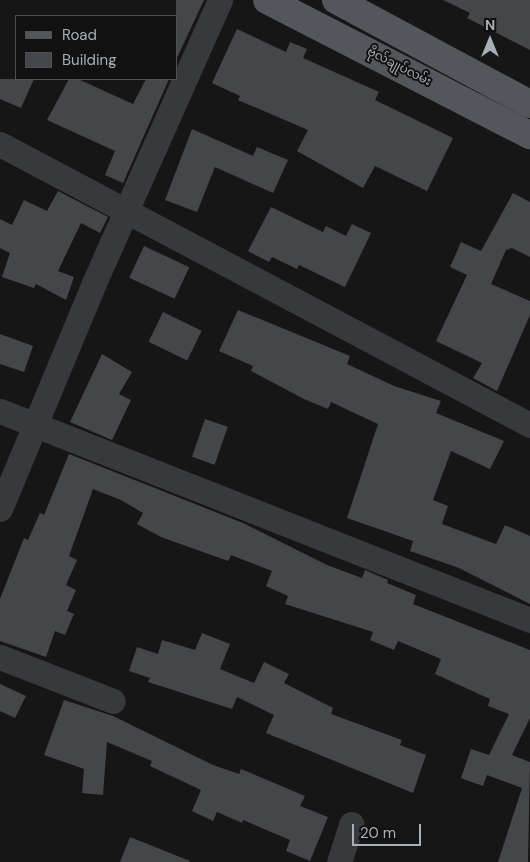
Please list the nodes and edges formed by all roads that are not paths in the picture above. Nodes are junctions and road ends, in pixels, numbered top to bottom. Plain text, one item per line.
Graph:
1 (220, 0) edge
2 (267, 0) edge
3 (336, 0) edge
4 (530, 104) edge
5 (530, 135) edge
6 (0, 144) edge
7 (127, 211) junction
8 (0, 411) edge
9 (530, 425) edge
10 (35, 426) junction
11 (0, 509) edge
12 (530, 620) edge
13 (0, 657) edge
14 (113, 701) dead end
15 (351, 824) dead end
16 (339, 862) edge

1 - 7 street
2 - 5 main road, ဗိုလ်ချုပ်လမ်း
3 - 4 main road
6 - 7 street
7 - 9 street
7 - 10 street
8 - 10 street
10 - 11 street
10 - 12 street
13 - 14 street
15 - 16 street

